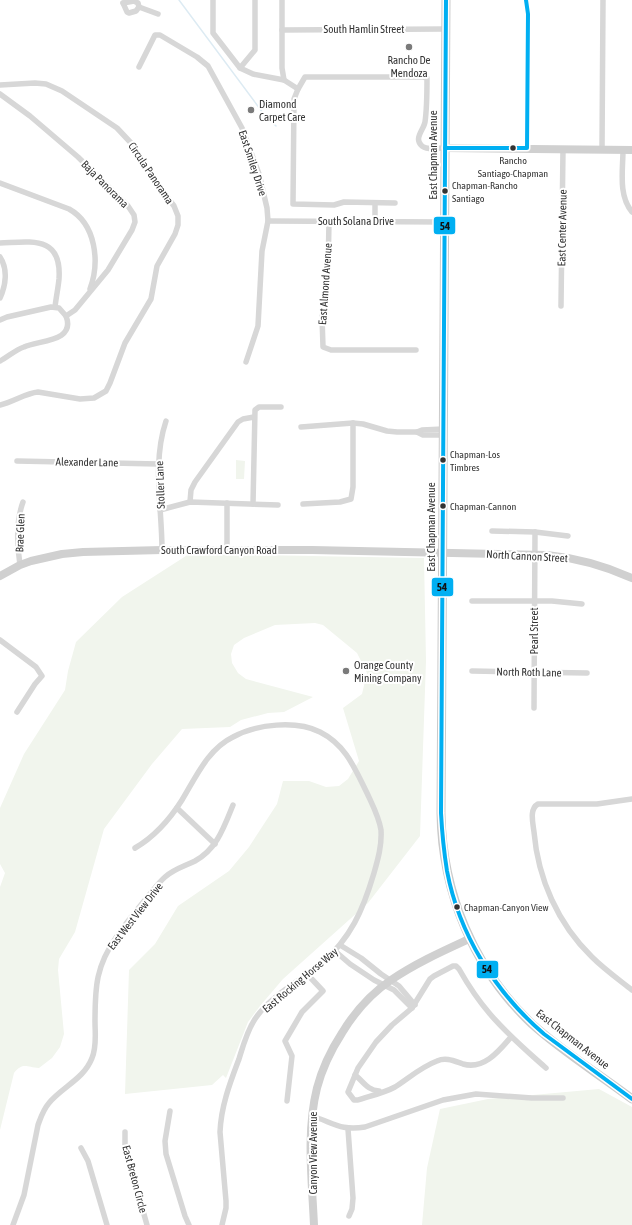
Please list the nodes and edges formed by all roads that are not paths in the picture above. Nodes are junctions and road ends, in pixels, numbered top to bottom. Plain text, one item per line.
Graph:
1 (116, 0) edge
2 (213, 0) edge
3 (255, 0) edge
4 (282, 0) edge
5 (446, 0) edge
6 (526, 0) edge
7 (603, 0) edge
8 (123, 3) junction
9 (139, 7) junction
10 (158, 14) dead end
11 (445, 29) junction
12 (282, 30) junction
13 (139, 67) dead end
14 (240, 68) junction
15 (284, 80) junction
16 (0, 85) edge
17 (298, 89) junction
18 (0, 94) edge
19 (445, 148) junction
20 (527, 148) junction
21 (563, 149) junction
22 (602, 149) junction
23 (623, 150) junction
24 (632, 150) edge
25 (0, 183) edge
26 (375, 203) junction
27 (395, 203) dead end
28 (632, 212) edge
29 (268, 221) junction
30 (329, 221) junction
31 (375, 221) junction
32 (444, 222) junction
33 (0, 243) edge
34 (0, 257) edge
35 (89, 292) junction
36 (0, 298) edge
37 (561, 306) dead end
38 (55, 307) junction
39 (66, 316) junction
40 (0, 320) edge
41 (416, 350) dead end
42 (0, 361) edge
43 (246, 362) dead end
44 (0, 405) edge
45 (281, 407) dead end
46 (254, 417) junction
47 (166, 421) dead end
48 (353, 423) junction
49 (301, 427) dead end
50 (443, 432) junction
51 (17, 461) dead end
52 (158, 464) junction
53 (23, 502) dead end
54 (190, 502) junction
55 (227, 503) junction
56 (253, 504) junction
57 (303, 504) dead end
58 (278, 505) dead end
59 (160, 510) junction
60 (492, 531) dead end
61 (535, 532) junction
62 (568, 536) dead end
63 (162, 550) junction
64 (227, 550) junction
65 (443, 553) junction
66 (535, 554) junction
67 (20, 565) junction
68 (0, 576) edge
69 (632, 578) edge
70 (472, 600) dead end
71 (534, 600) junction
72 (582, 604) dead end
73 (0, 640) edge
74 (472, 672) dead end
75 (534, 672) junction
76 (587, 672) dead end
77 (534, 708) dead end
78 (17, 712) dead end
79 (632, 799) edge
80 (233, 805) dead end
81 (176, 808) junction
82 (215, 844) junction
83 (135, 848) dead end
84 (469, 939) junction
85 (340, 945) junction
86 (335, 951) junction
87 (308, 974) junction
88 (387, 983) junction
89 (632, 990) edge
90 (414, 1007) junction
91 (512, 1037) junction
92 (546, 1068) dead end
93 (355, 1075) junction
94 (383, 1091) junction
95 (563, 1098) dead end
96 (632, 1098) edge
97 (287, 1101) dead end
98 (170, 1111) dead end
99 (312, 1116) junction
100 (348, 1129) junction
101 (125, 1132) dead end
102 (81, 1148) dead end
103 (349, 1216) dead end
104 (13, 1225) edge
105 (106, 1225) edge
106 (147, 1225) edge
107 (189, 1225) edge
108 (222, 1225) edge
109 (314, 1225) edge

1 - 8 street
2 - 14 street
3 - 14 street
4 - 12 street
5 - 11 main road, East Chapman Avenue
6 - 20 street
7 - 22 street
8 - 9 street
8 - 9 street
9 - 10 street
11 - 12 street, South Hamlin Street
11 - 19 main road, East Chapman Avenue
12 - 15 street
13 - 29 street, East Smiley Drive
14 - 15 street
15 - 17 street
16 - 44 street, Circula Panorama
17 - 19 street
17 - 26 street
18 - 35 street, Baja Panorama
19 - 20 main road
19 - 32 main road, East Chapman Avenue
20 - 21 main road
21 - 22 main road
21 - 37 street, East Center Avenue
22 - 23 main road
23 - 24 main road
23 - 28 street
25 - 35 street
26 - 27 street
26 - 31 street
29 - 30 street, South Solana Drive
29 - 43 street, East Smiley Drive
30 - 31 street, South Solana Drive
30 - 41 street, East Almond Avenue
31 - 32 street, South Solana Drive
32 - 50 main road, East Chapman Avenue
33 - 38 street
34 - 36 street
35 - 39 street, Baja Panorama
38 - 39 street
38 - 40 street
39 - 42 street
45 - 46 street
46 - 54 street
46 - 56 street
47 - 52 street, Stoller Lane
48 - 49 street
48 - 50 street
48 - 57 street
50 - 65 main road, East Chapman Avenue
51 - 52 street, Alexander Lane
52 - 59 street, Stoller Lane
53 - 67 street, Brae Glen
54 - 55 street
54 - 59 street
55 - 56 street
55 - 64 street
56 - 58 street
59 - 63 street, Stoller Lane
60 - 61 street
61 - 62 street
61 - 66 street, Pearl Street
63 - 64 main road, South Crawford Canyon Road
63 - 67 main road, South Crawford Canyon Road
64 - 65 main road, South Crawford Canyon Road
65 - 66 main road, North Cannon Street
65 - 84 main road, East Chapman Avenue
66 - 69 main road, North Cannon Street
66 - 71 street, Pearl Street
67 - 68 main road, South Crawford Canyon Road
70 - 71 street
71 - 72 street
71 - 75 street, Pearl Street
73 - 78 street
74 - 75 street, North Roth Lane
75 - 76 street, North Roth Lane
75 - 77 street, Pearl Street
79 - 89 street
80 - 82 street, East West View Drive
81 - 82 street
81 - 83 street, East Rocking Horse Way
81 - 85 street, East Rocking Horse Way
82 - 104 street, East West View Drive
84 - 88 main road, Canyon View Avenue
84 - 96 main road, East Chapman Avenue
85 - 86 street, East Rocking Horse Way
85 - 88 street
86 - 87 street, East Rocking Horse Way
86 - 88 street
87 - 97 street
87 - 108 street, East Rocking Horse Way
88 - 90 street
88 - 99 main road, Canyon View Avenue
90 - 91 street
90 - 93 street
91 - 92 street
91 - 94 street
93 - 94 street
93 - 94 street
95 - 100 street
98 - 107 street
99 - 100 street
99 - 109 main road, Canyon View Avenue
100 - 103 street
101 - 106 street, East Breton Circle
102 - 105 street

